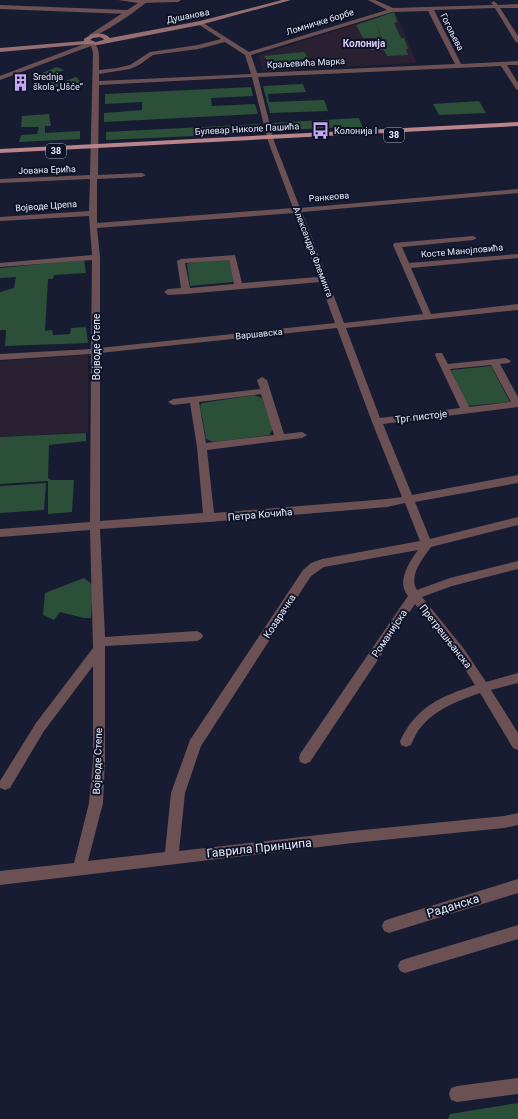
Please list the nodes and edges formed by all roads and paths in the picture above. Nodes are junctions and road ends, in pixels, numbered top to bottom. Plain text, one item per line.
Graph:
1 (121, 0) edge
2 (178, 0) edge
3 (288, 0) edge
4 (371, 0) edge
5 (492, 0) edge
6 (145, 1) edge
7 (405, 2) dead end
8 (518, 6) edge
9 (0, 7) edge
10 (497, 7) junction
11 (430, 8) junction
12 (408, 9) junction
13 (392, 10) junction
14 (128, 12) junction
15 (200, 23) junction
16 (109, 27) junction
17 (137, 34) junction
18 (126, 35) junction
19 (105, 39) junction
20 (226, 40) junction
21 (91, 41) junction
22 (518, 41) edge
23 (71, 44) junction
24 (59, 45) junction
25 (77, 48) junction
26 (0, 50) edge
27 (96, 53) junction
28 (248, 54) junction
29 (502, 63) junction
30 (518, 63) edge
31 (458, 65) junction
32 (96, 72) junction
33 (254, 74) junction
34 (0, 78) edge
35 (96, 82) junction
36 (518, 88) edge
37 (518, 124) edge
38 (518, 128) edge
39 (270, 139) junction
40 (95, 148) junction
41 (0, 151) edge
42 (0, 154) edge
43 (142, 175) dead end
44 (94, 177) junction
45 (0, 181) edge
46 (518, 191) edge
47 (297, 210) junction
48 (94, 213) junction
49 (0, 219) edge
50 (93, 226) junction
51 (473, 238) dead end
52 (230, 246) dead end
53 (180, 251) dead end
54 (518, 256) edge
55 (96, 257) junction
56 (232, 257) junction
57 (181, 261) junction
58 (0, 265) edge
59 (407, 266) junction
60 (324, 279) junction
61 (239, 286) junction
62 (186, 291) junction
63 (168, 292) dead end
64 (518, 307) edge
65 (428, 317) junction
66 (342, 325) junction
67 (96, 351) junction
68 (439, 355) dead end
69 (0, 357) edge
70 (506, 361) dead end
71 (494, 362) junction
72 (444, 367) junction
73 (262, 380) dead end
74 (265, 391) junction
75 (194, 400) junction
76 (173, 402) dead end
77 (517, 404) edge
78 (466, 411) junction
79 (377, 422) junction
80 (302, 435) dead end
81 (280, 438) junction
82 (202, 446) junction
83 (518, 479) edge
84 (408, 500) junction
85 (209, 518) junction
86 (518, 521) edge
87 (95, 525) junction
88 (0, 533) edge
89 (427, 544) junction
90 (518, 565) edge
91 (414, 596) junction
92 (197, 636) dead end
93 (98, 646) junction
94 (518, 678) edge
95 (483, 687) junction
96 (406, 741) dead end
97 (518, 744) edge
98 (305, 758) dead end
99 (6, 784) dead end
100 (518, 819) edge
101 (171, 858) junction
102 (79, 870) junction
103 (0, 878) edge
104 (518, 886) edge
105 (389, 926) dead end
106 (518, 932) edge
107 (405, 966) dead end
108 (518, 1086) edge
109 (456, 1094) dead end

1 - 6 street
2 - 6 street
3 - 15 main road, Душанова
4 - 13 street
5 - 10 street
6 - 14 street
7 - 12 street
8 - 10 street, Ломничке борбе
9 - 14 street
10 - 11 street, Ломничке борбе
10 - 22 street
11 - 12 street, Ломничке борбе
11 - 31 street, Гогољева
12 - 13 street, Ломничке борбе
13 - 28 street, Ломничке борбе
14 - 16 street
15 - 17 main road, Душанова
15 - 20 street
16 - 18 main road
16 - 19 street
16 - 21 street
17 - 18 main road, Душанова
17 - 19 main road, Душанова
18 - 19 main road, Душанова
19 - 21 main road
19 - 27 street
20 - 28 street
20 - 32 street
21 - 23 main road
21 - 24 main road
21 - 25 street
21 - 27 street, Војводе Степе
23 - 24 main road
23 - 25 main road
24 - 26 main road
25 - 34 street
27 - 32 street, Војводе Степе
28 - 33 street, Александра Флеминга
29 - 30 street, Краљевића Марка
29 - 31 street, Краљевића Марка
29 - 36 street
31 - 33 street, Краљевића Марка
32 - 35 street, Војводе Степе
33 - 35 street, Краљевића Марка
33 - 39 street, Александра Флеминга
35 - 40 street, Војводе Степе
37 - 39 main road, Булевар Николе Пашића / 38
38 - 39 main road, Булевар Николе Пашића / 38
39 - 40 main road, Булевар Николе Пашића / 38
39 - 47 street, Александра Флеминга
40 - 41 main road, Булевар Николе Пашића / 38
40 - 42 main road, Булевар Николе Пашића / 38
40 - 44 street, Војводе Степе
43 - 44 street, Јована Ерића
44 - 45 street, Јована Ерића
44 - 48 street, Војводе Степе
46 - 47 street, Ранкеова
47 - 50 street, Ранкеова
47 - 60 street, Александра Флеминга
48 - 49 street, Војводе Црепа
48 - 50 street, Војводе Степе
50 - 55 street, Војводе Степе
51 - 59 street, Косте Манојловића
52 - 56 street
53 - 57 street
54 - 59 street, Косте Манојловића
55 - 58 street
55 - 67 street, Војводе Степе
56 - 57 street
56 - 61 street
57 - 62 street
59 - 65 street, Косте Манојловића
60 - 61 street
60 - 66 street, Александра Флеминга
61 - 62 street
62 - 63 street
64 - 65 street, Варшавска
65 - 66 street, Варшавска
66 - 67 street, Варшавска
66 - 79 street, Александра Флеминга
67 - 69 street, Варшавска
67 - 87 street, Војводе Степе
68 - 72 street
70 - 71 street
71 - 72 street
71 - 77 street, Трг пистоје
72 - 78 street
73 - 74 street
74 - 75 street
74 - 81 street
75 - 76 street
75 - 82 street
77 - 78 street, Трг пистоје
78 - 79 street, Трг пистоје
79 - 84 street, Александра Флеминга
80 - 81 street
81 - 82 street
82 - 85 street
83 - 84 street, Петра Кочића
84 - 85 street, Петра Кочића
84 - 89 street
85 - 87 street, Петра Кочића
86 - 89 street, Козарачка
87 - 88 street, Петра Кочића
87 - 93 street, Војводе Степе
89 - 91 street
89 - 101 street, Козарачка
90 - 91 street, Претрешњанска
91 - 95 street, Претрешњанска
91 - 98 street, Романијска
92 - 93 street
93 - 99 street
93 - 102 street, Војводе Степе
94 - 95 street
95 - 96 street
95 - 97 street, Претрешњанска
100 - 101 street, Гаврила Принципа
101 - 102 street, Гаврила Принципа
102 - 103 street, Гаврила Принципа
104 - 105 street, Раданска
106 - 107 street
108 - 109 street

